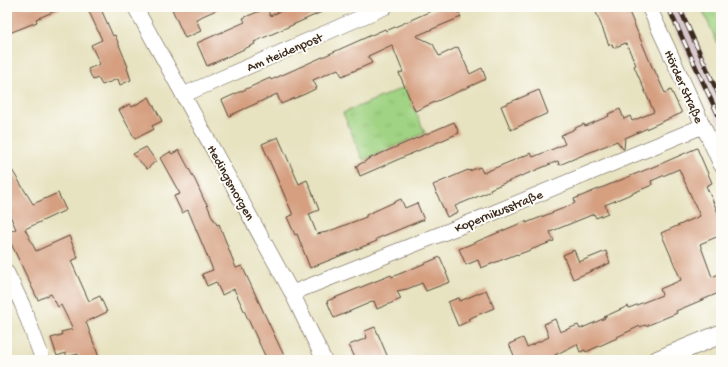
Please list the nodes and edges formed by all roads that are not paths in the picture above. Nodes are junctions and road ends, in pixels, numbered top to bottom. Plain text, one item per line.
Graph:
1 (135, 7) edge
2 (385, 7) edge
3 (649, 7) edge
4 (183, 95) junction
5 (703, 126) junction
6 (721, 165) edge
7 (7, 273) edge
8 (292, 293) junction
9 (7, 301) edge
10 (22, 304) junction
11 (721, 334) edge
12 (43, 360) edge
13 (324, 360) edge
14 (658, 360) edge

1 - 4 street, Hedingsmorgen
2 - 4 street, Am Heidenpost
3 - 5 street, Hörder Straße
4 - 8 street, Hedingsmorgen
5 - 6 street, Hörder Straße
5 - 8 street, Kopernikusstraße
7 - 10 street
8 - 13 street, Hedingsmorgen
9 - 10 street
10 - 12 street
11 - 14 street

